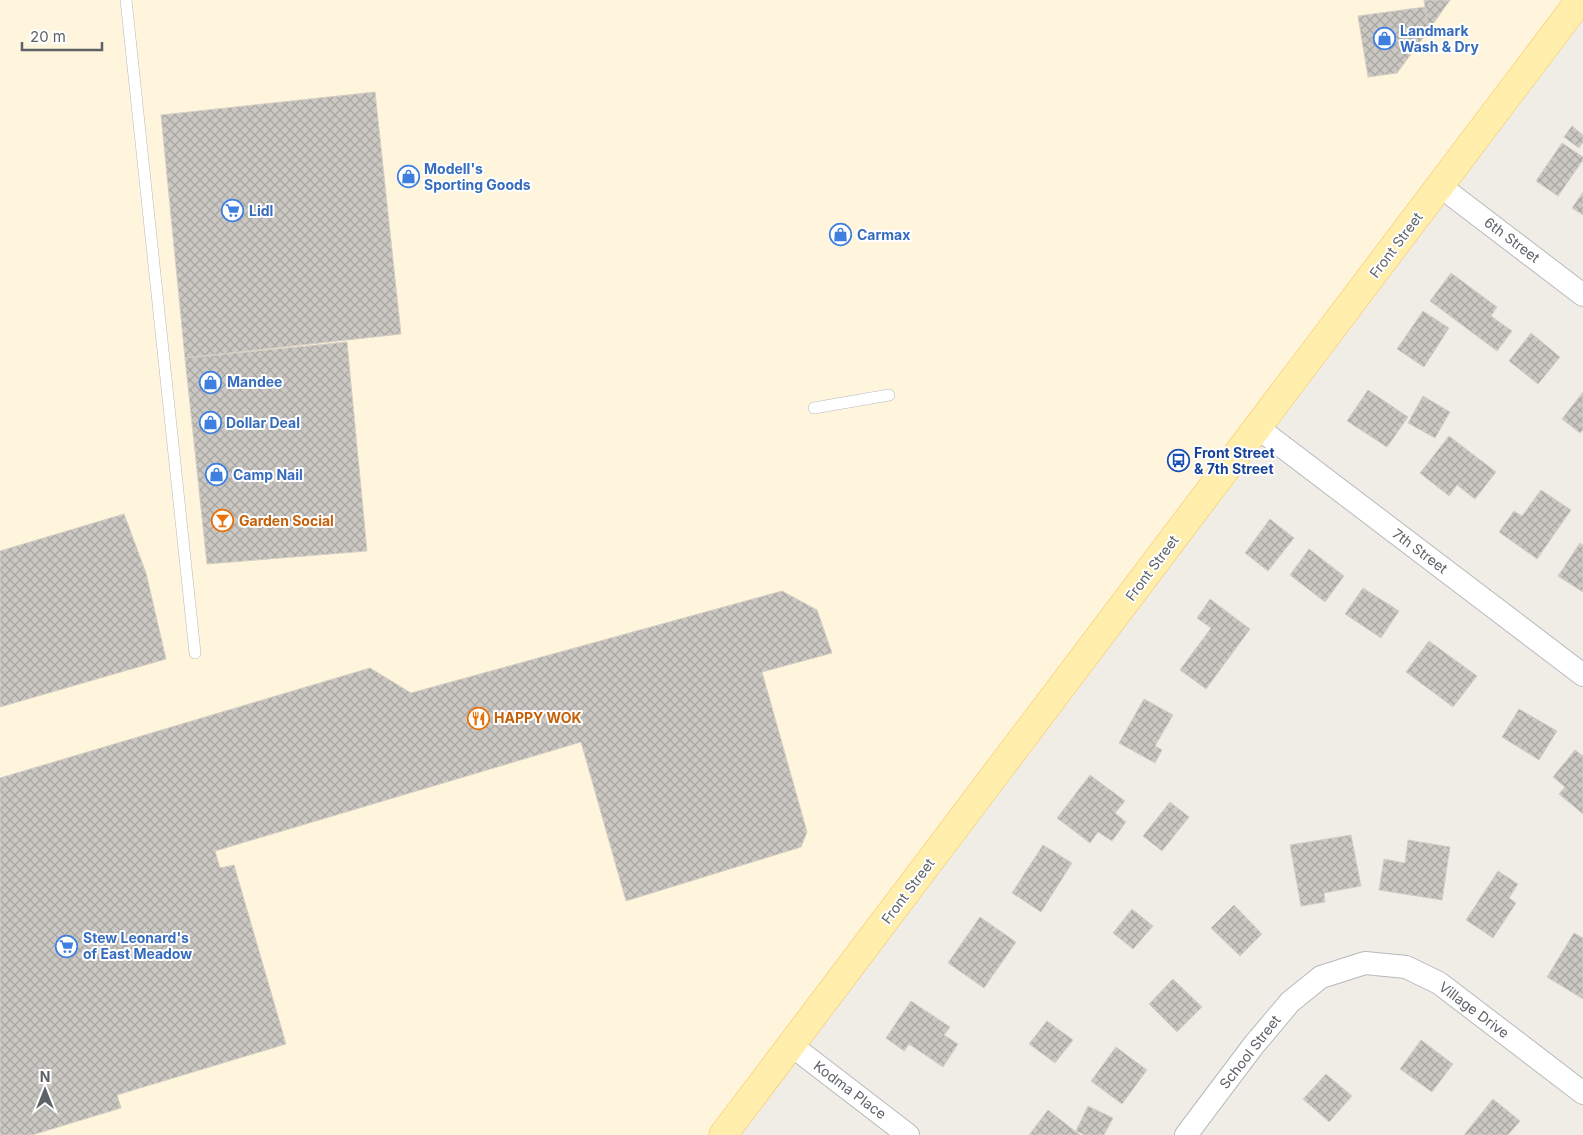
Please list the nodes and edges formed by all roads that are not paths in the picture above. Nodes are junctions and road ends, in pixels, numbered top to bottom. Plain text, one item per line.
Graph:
1 (126, 0) edge
2 (1580, 0) edge
3 (1440, 186) junction
4 (1583, 294) edge
5 (889, 396) dead end
6 (814, 408) dead end
7 (1258, 428) junction
8 (195, 653) dead end
9 (1583, 675) edge
10 (1322, 977) joint
11 (791, 1045) junction
12 (1583, 1093) edge
13 (723, 1135) edge
14 (908, 1135) edge
15 (1186, 1135) edge

1 - 8 lane
2 - 3 main road, Front Street
3 - 4 street, 6th Street
3 - 7 main road, Front Street
5 - 6 lane
7 - 9 street, 7th Street
7 - 11 main road, Front Street
10 - 12 street, Village Drive
10 - 15 street, School Street
11 - 13 main road, Front Street
11 - 14 street, Kodma Place

